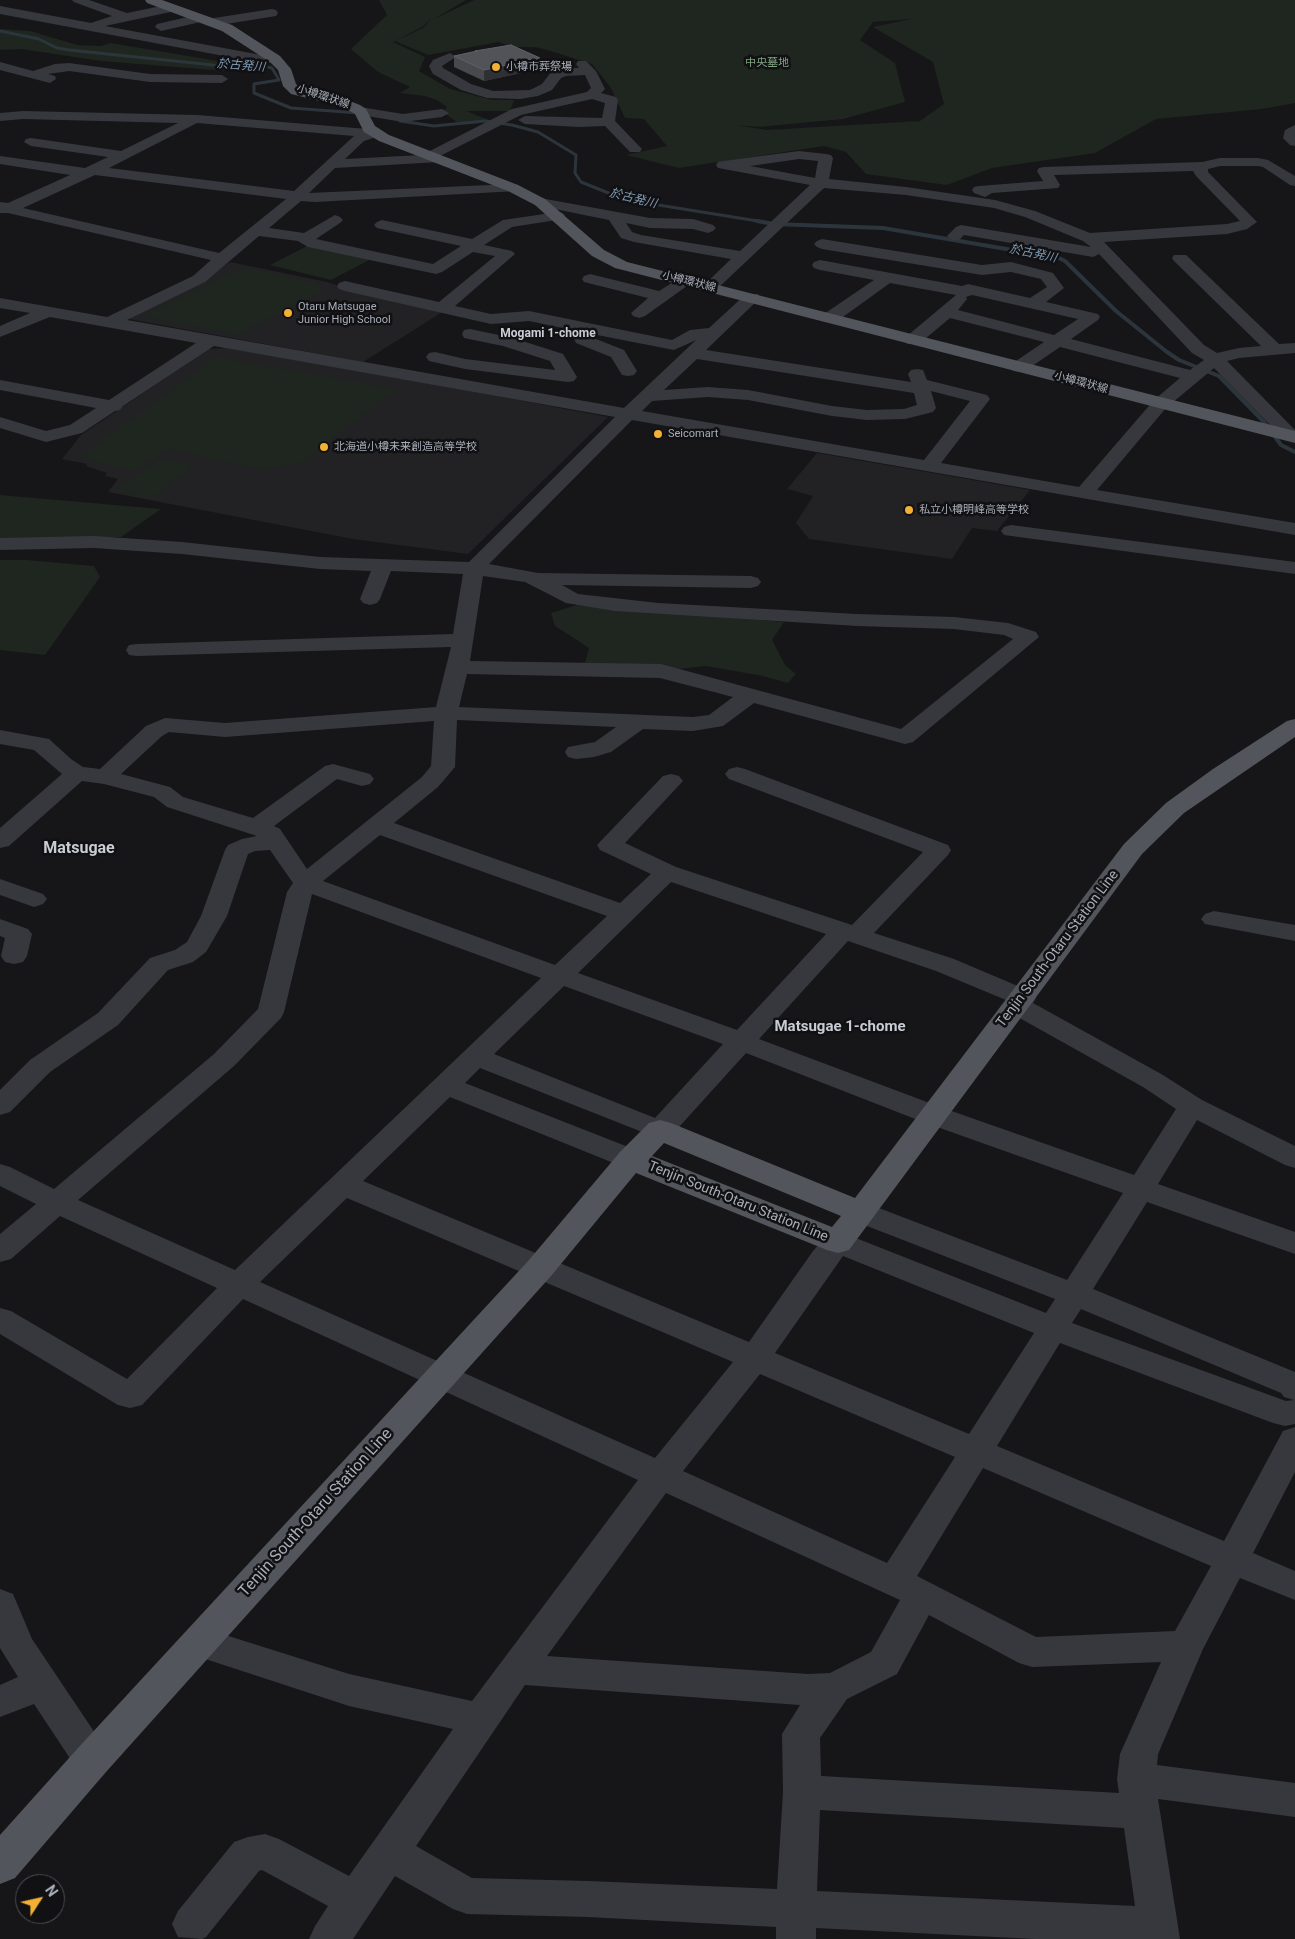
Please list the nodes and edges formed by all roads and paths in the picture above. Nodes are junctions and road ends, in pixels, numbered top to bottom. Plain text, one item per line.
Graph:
1 (78, 0) edge
2 (151, 0) edge
3 (33, 3) dead end
4 (171, 8) junction
5 (3, 11) edge
6 (272, 12) dead end
7 (126, 16) junction
8 (207, 20) junction
9 (161, 27) dead end
10 (93, 33) junction
11 (450, 57) dead end
12 (275, 59) junction
13 (3, 69) edge
14 (33, 75) junction
15 (150, 78) junction
16 (222, 79) dead end
17 (58, 80) dead end
18 (131, 88) dead end
19 (592, 95) junction
20 (391, 102) dead end
21 (0, 108) edge
22 (360, 112) junction
23 (442, 113) dead end
24 (23, 115) junction
25 (0, 118) edge
26 (504, 118) junction
27 (197, 119) junction
28 (249, 122) junction
29 (608, 122) junction
30 (297, 126) junction
31 (1295, 129) edge
32 (374, 133) junction
33 (224, 135) dead end
34 (274, 141) dead end
35 (31, 142) dead end
36 (1295, 142) edge
37 (634, 149) dead end
38 (122, 155) junction
39 (432, 158) junction
40 (0, 160) edge
41 (331, 164) junction
42 (1202, 166) junction
43 (89, 172) junction
44 (472, 173) junction
45 (442, 175) dead end
46 (333, 180) dead end
47 (314, 181) junction
48 (1295, 182) edge
49 (821, 183) junction
50 (512, 188) junction
51 (441, 192) junction
52 (937, 195) junction
53 (297, 196) junction
54 (870, 198) dead end
55 (967, 199) junction
56 (540, 202) junction
57 (5, 204) edge
58 (455, 207) dead end
59 (958, 214) dead end
60 (383, 216) dead end
61 (558, 216) junction
62 (614, 217) junction
63 (335, 220) dead end
64 (434, 224) dead end
65 (708, 228) dead end
66 (255, 230) junction
67 (418, 232) junction
68 (955, 236) dead end
69 (1085, 237) junction
70 (305, 239) junction
71 (362, 239) dead end
72 (822, 244) dead end
73 (473, 246) junction
74 (349, 250) junction
75 (1108, 255) junction
76 (744, 256) junction
77 (994, 256) dead end
78 (221, 258) junction
79 (1180, 258) dead end
80 (451, 260) junction
81 (412, 264) junction
82 (621, 264) junction
83 (820, 265) dead end
84 (982, 270) junction
85 (888, 277) junction
86 (686, 281) junction
87 (345, 286) dead end
88 (710, 287) junction
89 (364, 290) junction
90 (967, 290) junction
91 (462, 292) junction
92 (661, 296) junction
93 (752, 298) junction
94 (0, 303) edge
95 (1033, 303) junction
96 (442, 308) junction
97 (49, 311) junction
98 (947, 312) junction
99 (638, 313) dead end
100 (830, 318) junction
101 (491, 319) junction
102 (110, 322) junction
103 (586, 327) junction
104 (0, 332) edge
105 (714, 333) junction
106 (470, 334) junction
107 (211, 340) junction
108 (913, 340) junction
109 (1058, 341) junction
110 (1295, 348) edge
111 (1276, 350) junction
112 (694, 353) junction
113 (435, 357) junction
114 (1019, 367) junction
115 (1206, 368) junction
116 (628, 371) dead end
117 (406, 375) junction
118 (920, 382) junction
119 (0, 385) edge
120 (647, 396) junction
121 (1160, 404) junction
122 (114, 406) junction
123 (629, 413) junction
124 (0, 422) edge
125 (834, 424) junction
126 (1289, 436) edge
127 (871, 456) junction
128 (929, 466) junction
129 (1084, 494) junction
130 (1295, 529) edge
131 (1011, 531) dead end
132 (0, 544) edge
133 (1256, 544) junction
134 (383, 566) junction
135 (474, 568) junction
136 (1295, 568) edge
137 (533, 578) junction
138 (751, 582) dead end
139 (370, 599) dead end
140 (462, 640) junction
141 (137, 650) dead end
142 (458, 667) junction
143 (750, 695) junction
144 (446, 712) junction
145 (639, 722) junction
146 (1295, 726) edge
147 (0, 737) edge
148 (576, 752) dead end
149 (77, 773) junction
150 (737, 774) dead end
151 (105, 777) junction
152 (362, 780) dead end
153 (671, 780) dead end
154 (376, 824) junction
155 (267, 834) junction
156 (0, 841) edge
157 (667, 872) junction
158 (305, 883) junction
159 (0, 887) edge
160 (34, 899) dead end
161 (624, 913) junction
162 (1214, 919) dead end
163 (0, 927) edge
164 (1295, 932) edge
165 (850, 933) junction
166 (14, 956) dead end
167 (559, 975) junction
168 (1019, 1001) junction
169 (740, 1041) junction
170 (474, 1056) junction
171 (444, 1085) junction
172 (0, 1106) edge
173 (1192, 1106) junction
174 (933, 1115) junction
175 (660, 1130) junction
176 (1295, 1158) edge
177 (631, 1159) junction
178 (0, 1174) edge
179 (342, 1184) junction
180 (1141, 1188) junction
181 (56, 1202) junction
182 (860, 1212) junction
183 (838, 1242) junction
184 (1295, 1243) edge
185 (0, 1250) edge
186 (540, 1268) junction
187 (239, 1284) junction
188 (1074, 1294) junction
189 (0, 1319) edge
190 (1053, 1328) junction
191 (754, 1359) junction
192 (441, 1375) junction
193 (1295, 1388) edge
194 (1295, 1412) edge
195 (1295, 1440) edge
196 (976, 1452) junction
197 (660, 1476) junction
198 (1232, 1560) junction
199 (1295, 1586) edge
200 (908, 1588) junction
201 (0, 1604) edge
202 (200, 1642) junction
203 (1186, 1646) junction
204 (516, 1669) junction
205 (42, 1684) junction
206 (834, 1688) junction
207 (0, 1701) edge
208 (480, 1719) junction
209 (92, 1760) junction
210 (802, 1792) junction
211 (1138, 1796) junction
212 (1295, 1800) edge
213 (389, 1852) junction
214 (0, 1865) edge
215 (356, 1900) junction
216 (192, 1924) dead end
217 (796, 1924) edge
218 (1158, 1932) edge
219 (329, 1939) edge

1 - 7 street
2 - 4 main road, 小樽環状線
3 - 5 street
4 - 7 street
4 - 8 main road, 小樽環状線
5 - 10 street
6 - 8 street
7 - 10 street
8 - 9 street
8 - 12 main road, 小樽環状線
10 - 12 street
11 - 19 street
12 - 22 main road, 小樽環状線
13 - 14 street
14 - 15 street
14 - 17 street
15 - 16 street
15 - 18 street
19 - 26 street
19 - 29 street
20 - 22 street
21 - 24 street
22 - 23 street
22 - 32 main road, 小樽環状線
24 - 25 street
24 - 27 street
26 - 29 street
26 - 39 street
27 - 28 street
27 - 38 street
28 - 30 street
28 - 33 street
29 - 37 street
30 - 32 street
30 - 34 street
31 - 36 street
32 - 39 main road, 小樽環状線
32 - 41 street
35 - 38 street
38 - 43 street
39 - 41 street
39 - 44 main road, 小樽環状線
40 - 43 street
41 - 47 street
42 - 48 street
42 - 69 street
42 - 69 street
43 - 53 street
43 - 57 street
44 - 45 street
44 - 50 main road, 小樽環状線
46 - 47 street
47 - 53 street
49 - 49 street
49 - 52 street
49 - 76 street
50 - 51 street
50 - 56 main road, 小樽環状線
51 - 53 street
51 - 58 street
52 - 54 street
52 - 55 street
53 - 66 street
55 - 59 street
55 - 69 street
56 - 61 main road, 小樽環状線
56 - 62 street
57 - 78 street
60 - 67 street
61 - 73 street
61 - 82 main road, 小樽環状線
62 - 65 street
62 - 76 street
63 - 70 street
64 - 67 street
66 - 70 street
66 - 78 street
67 - 73 street
68 - 75 street
69 - 75 street
70 - 74 street
71 - 74 street
72 - 84 street
73 - 80 street
73 - 91 street
74 - 81 street
75 - 115 street
76 - 88 street
77 - 84 street
78 - 102 street
79 - 111 street
80 - 81 street
80 - 91 street
81 - 89 street
82 - 86 main road, 小樽環状線
82 - 92 street
83 - 85 street
84 - 90 street
84 - 95 street
85 - 90 street
85 - 100 street
86 - 88 main road, 小樽環状線
86 - 92 street
87 - 89 street
88 - 93 main road, 小樽環状線
89 - 96 street
90 - 95 street
90 - 98 street
91 - 96 street
92 - 99 street
93 - 100 main road, 小樽環状線
93 - 105 street
94 - 97 street
95 - 109 street
96 - 101 street
97 - 102 street
97 - 104 street
98 - 108 street
98 - 109 street
100 - 108 main road, 小樽環状線
101 - 103 street
101 - 106 street
102 - 107 street
103 - 105 street
103 - 116 street
105 - 112 street
106 - 113 street
106 - 113 street
107 - 117 street
107 - 122 street
108 - 114 main road, 小樽環状線
109 - 114 street
109 - 115 street
110 - 111 street
111 - 115 street
112 - 118 street
112 - 120 street
113 - 117 street
114 - 121 main road, 小樽環状線
115 - 121 street
115 - 126 street
117 - 123 street
118 - 125 street
118 - 128 street
119 - 122 street
120 - 123 street
120 - 125 street
121 - 126 main road, 小樽環状線
121 - 129 street
122 - 124 street
123 - 127 street
123 - 135 street
125 - 127 street
127 - 128 street
128 - 129 street
129 - 133 street
130 - 133 street
131 - 133 street
132 - 134 street
133 - 136 street
134 - 135 street
134 - 139 street
135 - 137 street
135 - 140 street
137 - 138 street
137 - 143 street
140 - 141 street
140 - 142 street
142 - 143 street
142 - 144 street
143 - 145 street
144 - 145 street
144 - 151 street
144 - 154 street
145 - 148 street
146 - 168 main road, Tenjin South-Otaru Station Line
147 - 149 street
149 - 151 street
149 - 156 street
150 - 165 street
151 - 155 street
152 - 155 street
153 - 157 street
154 - 158 street
154 - 161 street
155 - 158 street
155 - 172 street
157 - 161 street
157 - 165 street
158 - 167 street
158 - 181 street
159 - 160 street
161 - 167 street
162 - 164 street
163 - 166 street
165 - 168 street
165 - 169 street
167 - 169 street
167 - 170 street
168 - 173 street
168 - 174 main road, Tenjin South-Otaru Station Line
169 - 174 street
169 - 175 street
170 - 171 street
170 - 175 street
171 - 177 street
171 - 179 street
173 - 176 street
173 - 180 street
174 - 180 street
174 - 182 main road, Tenjin South-Otaru Station Line
175 - 177 main road, Tenjin South-Otaru Station Line
175 - 182 main road
177 - 183 main road, Tenjin South-Otaru Station Line
177 - 186 main road, Tenjin South-Otaru Station Line
178 - 181 street
179 - 186 street
179 - 187 street
180 - 184 street
180 - 188 street
181 - 185 street
181 - 187 street
182 - 183 main road, Tenjin South-Otaru Station Line
182 - 188 street
183 - 190 street
183 - 191 street
186 - 191 street
186 - 192 main road, Tenjin South-Otaru Station Line
187 - 189 street
187 - 192 street
188 - 190 street
188 - 193 street
190 - 194 street
190 - 196 street
191 - 196 street
191 - 197 street
192 - 197 street
192 - 202 main road, Tenjin South-Otaru Station Line
195 - 198 street
196 - 198 street
196 - 200 street
197 - 200 street
197 - 204 street
198 - 199 street
198 - 203 street
200 - 203 street
200 - 206 street
201 - 205 street
202 - 208 street
202 - 209 main road, Tenjin South-Otaru Station Line
203 - 211 street
204 - 206 street
204 - 208 street
205 - 207 street
205 - 209 street
206 - 210 street
208 - 213 street
209 - 214 main road, Tenjin South-Otaru Station Line
210 - 211 street
210 - 217 street
211 - 212 street
211 - 218 street
213 - 215 street
213 - 217 street
215 - 216 street
215 - 219 street
217 - 218 street

